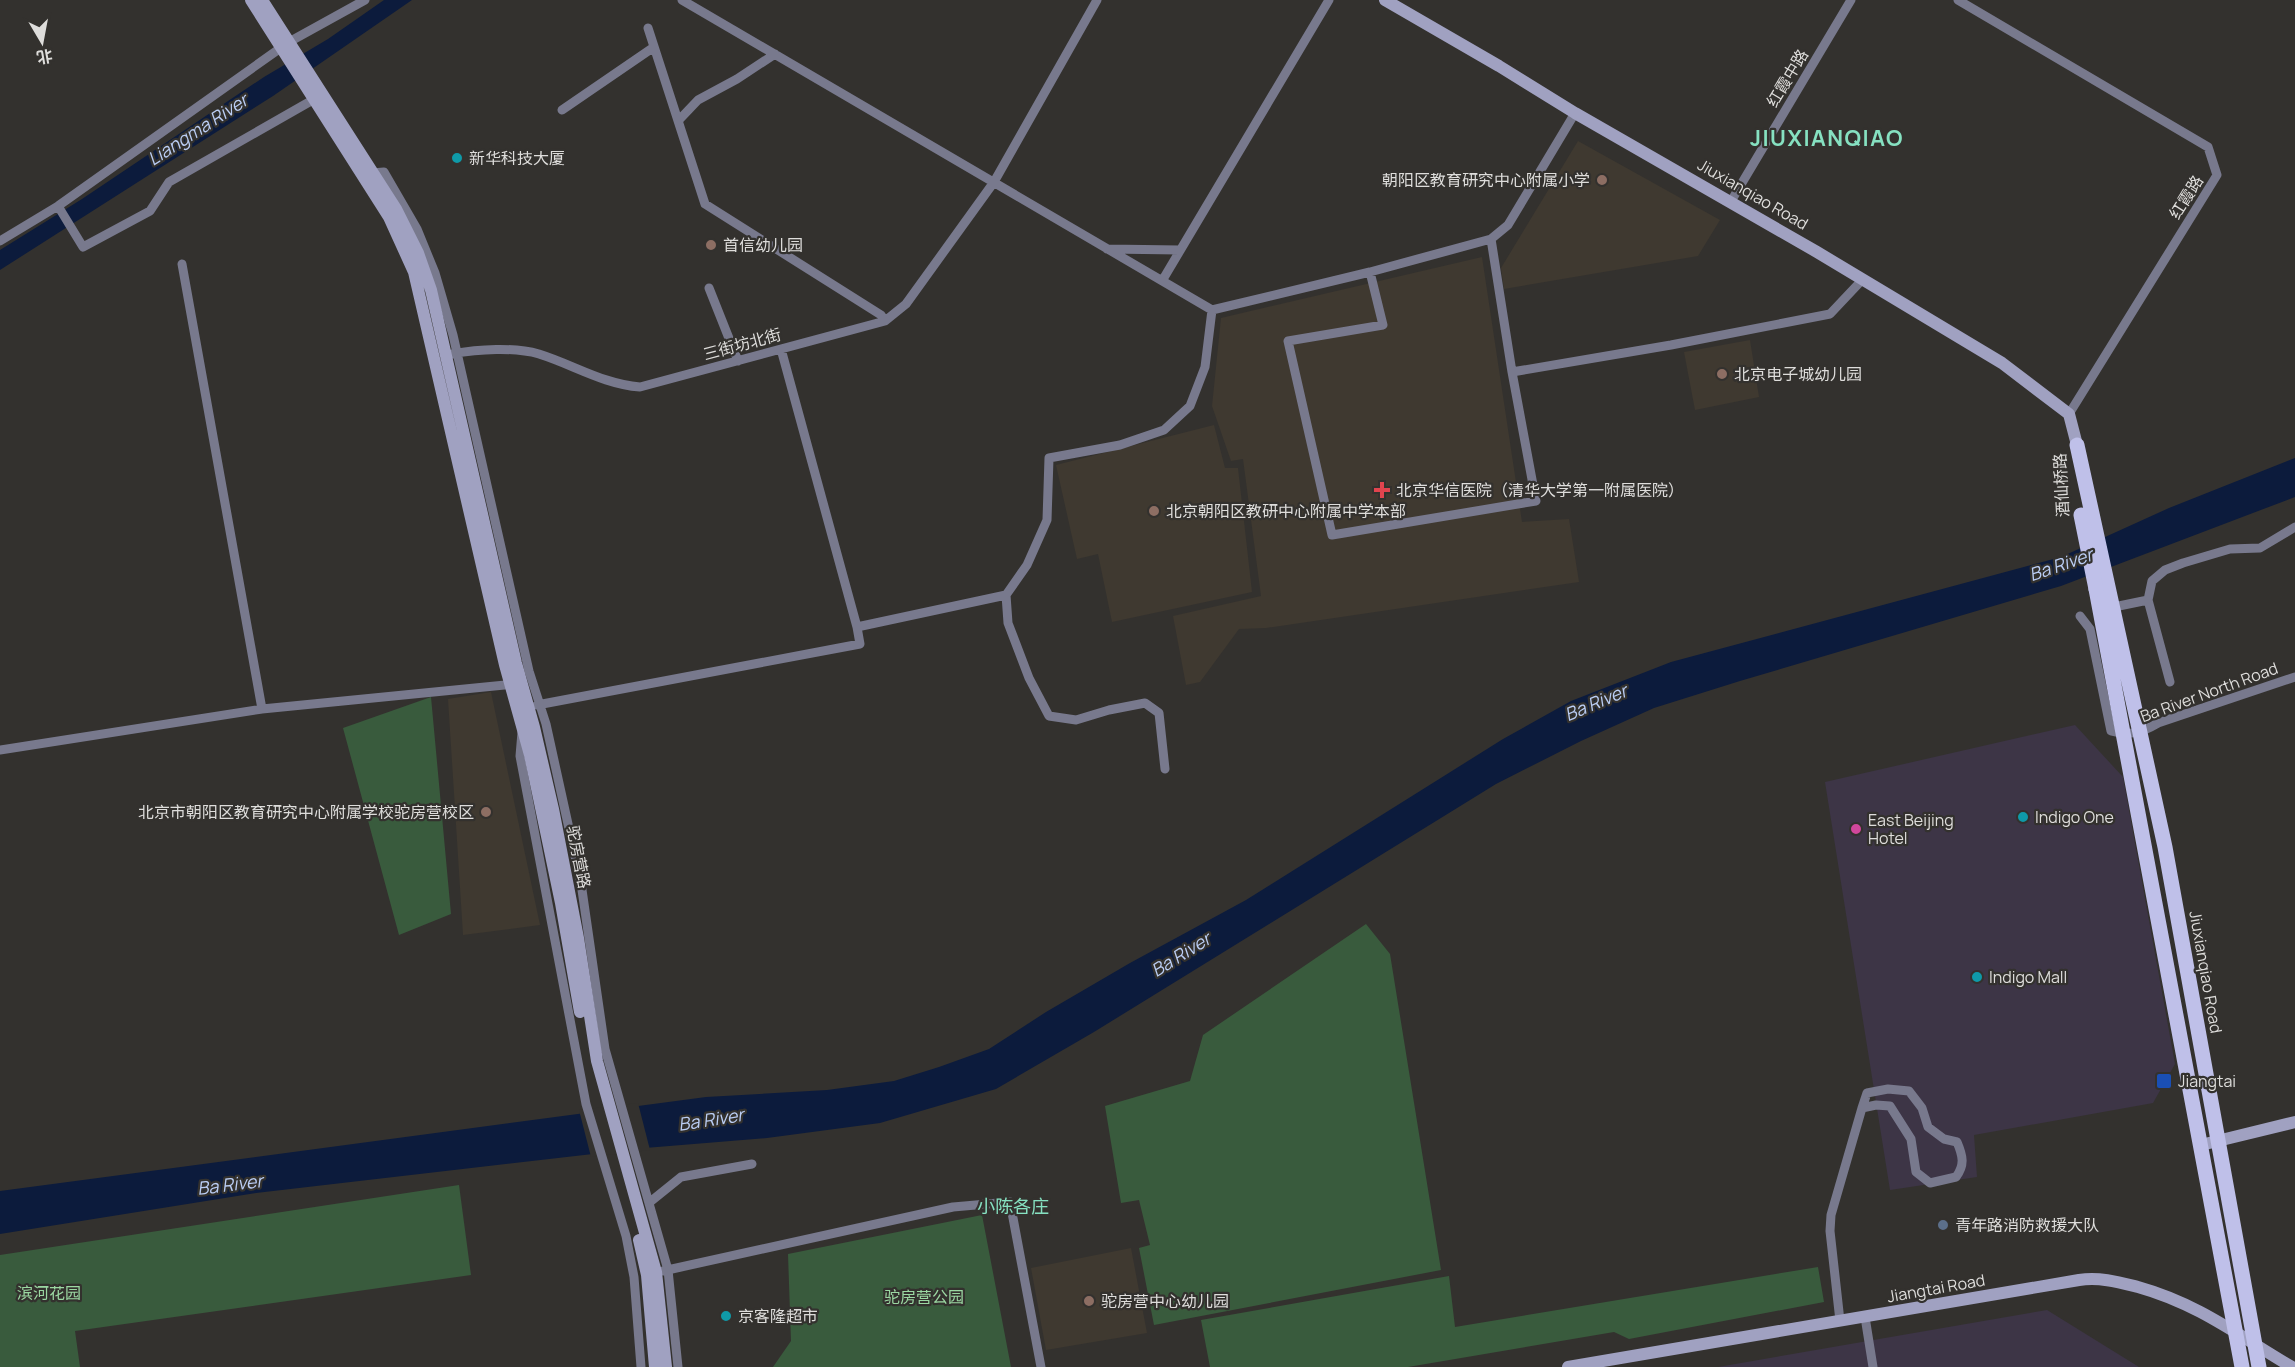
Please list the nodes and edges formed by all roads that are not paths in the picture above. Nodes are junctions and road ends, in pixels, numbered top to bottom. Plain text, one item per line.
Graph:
1 (251, 0) edge
2 (262, 0) edge
3 (365, 0) edge
4 (682, 0) edge
5 (1097, 0) edge
6 (1329, 0) edge
7 (1385, 0) edge
8 (1851, 0) edge
9 (1958, 0) edge
10 (648, 28) dead end
11 (285, 45) junction
12 (654, 47) junction
13 (775, 54) junction
14 (318, 97) junction
15 (562, 110) dead end
16 (1575, 113) junction
17 (678, 121) junction
18 (994, 182) junction
19 (1730, 203) junction
20 (58, 206) junction
21 (1491, 239) junction
22 (0, 242) edge
23 (1104, 249) junction
24 (1180, 250) junction
25 (182, 264) dead end
26 (1370, 272) junction
27 (1863, 279) junction
28 (1162, 281) junction
29 (709, 288) dead end
30 (1212, 310) junction
31 (885, 321) junction
32 (781, 349) junction
33 (446, 355) junction
34 (738, 361) junction
35 (1512, 372) junction
36 (2069, 414) junction
37 (2077, 445) joint
38 (2295, 526) edge
39 (2102, 587) junction
40 (1006, 595) junction
41 (2148, 600) junction
42 (2114, 608) junction
43 (2080, 616) dead end
44 (857, 627) junction
45 (2295, 677) edge
46 (2170, 682) dead end
47 (516, 684) junction
48 (534, 706) junction
49 (262, 709) junction
50 (522, 723) junction
51 (2140, 733) junction
52 (2124, 735) junction
53 (0, 750) edge
54 (1164, 769) dead end
55 (604, 1101) junction
56 (1863, 1108) junction
57 (2295, 1122) edge
58 (2218, 1142) junction
59 (2201, 1145) junction
60 (752, 1164) dead end
61 (628, 1167) junction
62 (650, 1202) junction
63 (657, 1272) junction
64 (634, 1277) junction
65 (1865, 1317) junction
66 (1840, 1321) junction
67 (2236, 1331) junction
68 (2255, 1346) junction
69 (641, 1367) edge
70 (655, 1367) edge
71 (666, 1367) edge
72 (678, 1367) edge
73 (1041, 1367) edge
74 (1568, 1367) edge
75 (1873, 1367) edge
76 (2242, 1367) edge
77 (2259, 1367) edge
78 (2292, 1367) edge

1 - 11 street
2 - 11 street
3 - 11 street
4 - 13 street
5 - 18 street, 三街坊北街
6 - 24 street
7 - 16 street, Jiuxianqiao Road
8 - 19 street, 红霞中路
9 - 36 street, 红霞路
10 - 12 street
11 - 14 street
11 - 20 street
12 - 15 street
12 - 17 street
13 - 17 street
13 - 18 street
14 - 20 street
14 - 33 street
14 - 33 street
16 - 19 street, Jiuxianqiao Road
16 - 21 street
17 - 31 street
18 - 23 street
18 - 31 street, 三街坊北街
19 - 27 street, Jiuxianqiao Road
20 - 22 street
21 - 26 street
21 - 35 street
23 - 24 street
23 - 28 street
24 - 28 street
25 - 49 street
26 - 30 street
26 - 35 street
27 - 35 street
27 - 36 street, Jiuxianqiao Road
28 - 30 street
29 - 34 street
30 - 40 street
31 - 32 street, 三街坊北街
32 - 34 street, 三街坊北街
32 - 44 street
33 - 34 street, 三街坊北街
33 - 47 street, 驼房营路
33 - 48 street
36 - 37 street
37 - 39 main road, 酒仙桥路, bridge
38 - 41 street
39 - 42 main road, Jiuxianqiao Road
39 - 52 main road
40 - 44 street
40 - 54 street
41 - 42 street
41 - 46 street
42 - 51 main road, Jiuxianqiao Road
43 - 52 street, Ba River North Road
44 - 48 street
45 - 51 street, Ba River North Road
47 - 48 street, 驼房营路
47 - 49 street
47 - 50 street, 驼房营路
48 - 55 street, 驼房营路
48 - 61 street
49 - 53 street
50 - 55 street, 驼房营路
50 - 64 street
51 - 52 street, Ba River North Road
51 - 58 main road, Jiuxianqiao Road
52 - 59 main road
55 - 61 street, 驼房营路
56 - 56 street
56 - 66 street
57 - 58 street
58 - 59 street
58 - 68 main road, Jiuxianqiao Road
59 - 67 main road
60 - 62 street
61 - 62 street
61 - 63 street, 驼房营路
62 - 63 street
63 - 64 street
63 - 70 street, 驼房营路
63 - 71 street, 驼房营路
63 - 72 street
63 - 73 street
64 - 69 street
65 - 66 street, Jiangtai Road
65 - 67 street, Jiangtai Road
65 - 75 street
66 - 74 street, Jiangtai Road
67 - 68 street, Jiangtai Road
67 - 76 main road
68 - 77 main road, Jiuxianqiao Road
68 - 78 street, Jiangtai Road

